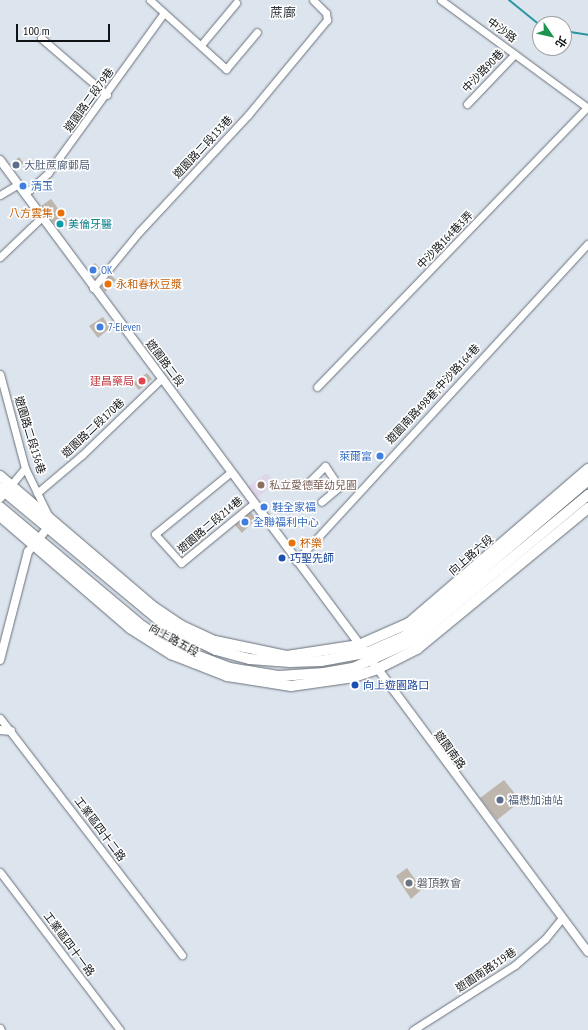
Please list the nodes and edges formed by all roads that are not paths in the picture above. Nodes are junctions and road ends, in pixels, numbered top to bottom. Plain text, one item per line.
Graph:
1 (150, 0) edge
2 (313, 0) edge
3 (441, 0) edge
4 (236, 3) dead end
5 (163, 14) junction
6 (258, 32) dead end
7 (41, 38) dead end
8 (201, 45) junction
9 (515, 54) junction
10 (107, 96) junction
11 (467, 104) dead end
12 (588, 108) edge
13 (0, 160) edge
14 (18, 184) junction
15 (26, 193) junction
16 (0, 195) edge
17 (43, 216) junction
18 (588, 244) edge
19 (0, 257) edge
20 (93, 288) junction
21 (0, 374) edge
22 (162, 378) junction
23 (317, 387) dead end
24 (25, 468) junction
25 (588, 469) edge
26 (231, 472) junction
27 (0, 476) edge
28 (588, 480) edge
29 (306, 485) dead end
30 (4, 491) edge
31 (37, 493) junction
32 (588, 495) edge
33 (322, 502) dead end
34 (254, 503) junction
35 (0, 507) edge
36 (588, 508) edge
37 (0, 516) edge
38 (50, 525) junction
39 (35, 542) junction
40 (296, 561) junction
41 (359, 645) junction
42 (0, 660) edge
43 (371, 661) junction
44 (0, 718) edge
45 (0, 730) edge
46 (11, 731) junction
47 (0, 872) edge
48 (562, 918) junction
49 (588, 952) edge
50 (182, 955) dead end
51 (120, 1030) edge
52 (413, 1030) edge

1 - 5 street
2 - 20 street, 遊園路二段133巷
3 - 9 street, 中沙路
4 - 8 street
5 - 8 street
5 - 10 street, 遊園路二段79巷
6 - 8 street
7 - 10 street
9 - 11 street, 中沙路90巷
9 - 12 street, 中沙路
10 - 15 street, 遊園路二段79巷
12 - 23 street, 中沙路164巷3弄
13 - 14 street, 遊園路二段
14 - 15 street, 遊園路二段
14 - 16 street
15 - 17 street, 遊園路二段
17 - 19 street
17 - 20 street, 遊園路二段
18 - 40 street, 遊園南路498巷;中沙路164巷
20 - 22 street, 遊園路二段
21 - 24 street, 遊園路二段136巷
22 - 26 street, 遊園路二段
22 - 31 street, 遊園路二段170巷
24 - 30 street
24 - 31 street, 遊園路二段136巷
25 - 41 main road, 向上路六段
26 - 34 street, 遊園路二段
26 - 34 street, 遊園路二段214巷
27 - 30 main road, 向上路五段
28 - 43 main road, 向上路六段
29 - 33 street
30 - 38 main road, 向上路五段
31 - 38 street, 遊園路二段136巷
32 - 43 main road
34 - 40 street, 遊園路二段
35 - 39 main road, 向上路五段
36 - 43 main road
37 - 39 main road, 向上路五段
38 - 39 street
38 - 41 main road, 向上路五段
38 - 43 main road, 向上路五段
39 - 42 street
39 - 43 main road, 向上路五段
40 - 41 street, 遊園南路
41 - 43 street, 遊園南路
43 - 48 street, 遊園南路
44 - 46 street, 工業區四十二路
45 - 46 street
46 - 50 street, 工業區四十二路
47 - 51 street, 工業區四十一路
48 - 49 street, 遊園南路
48 - 52 street, 遊園南路319巷

